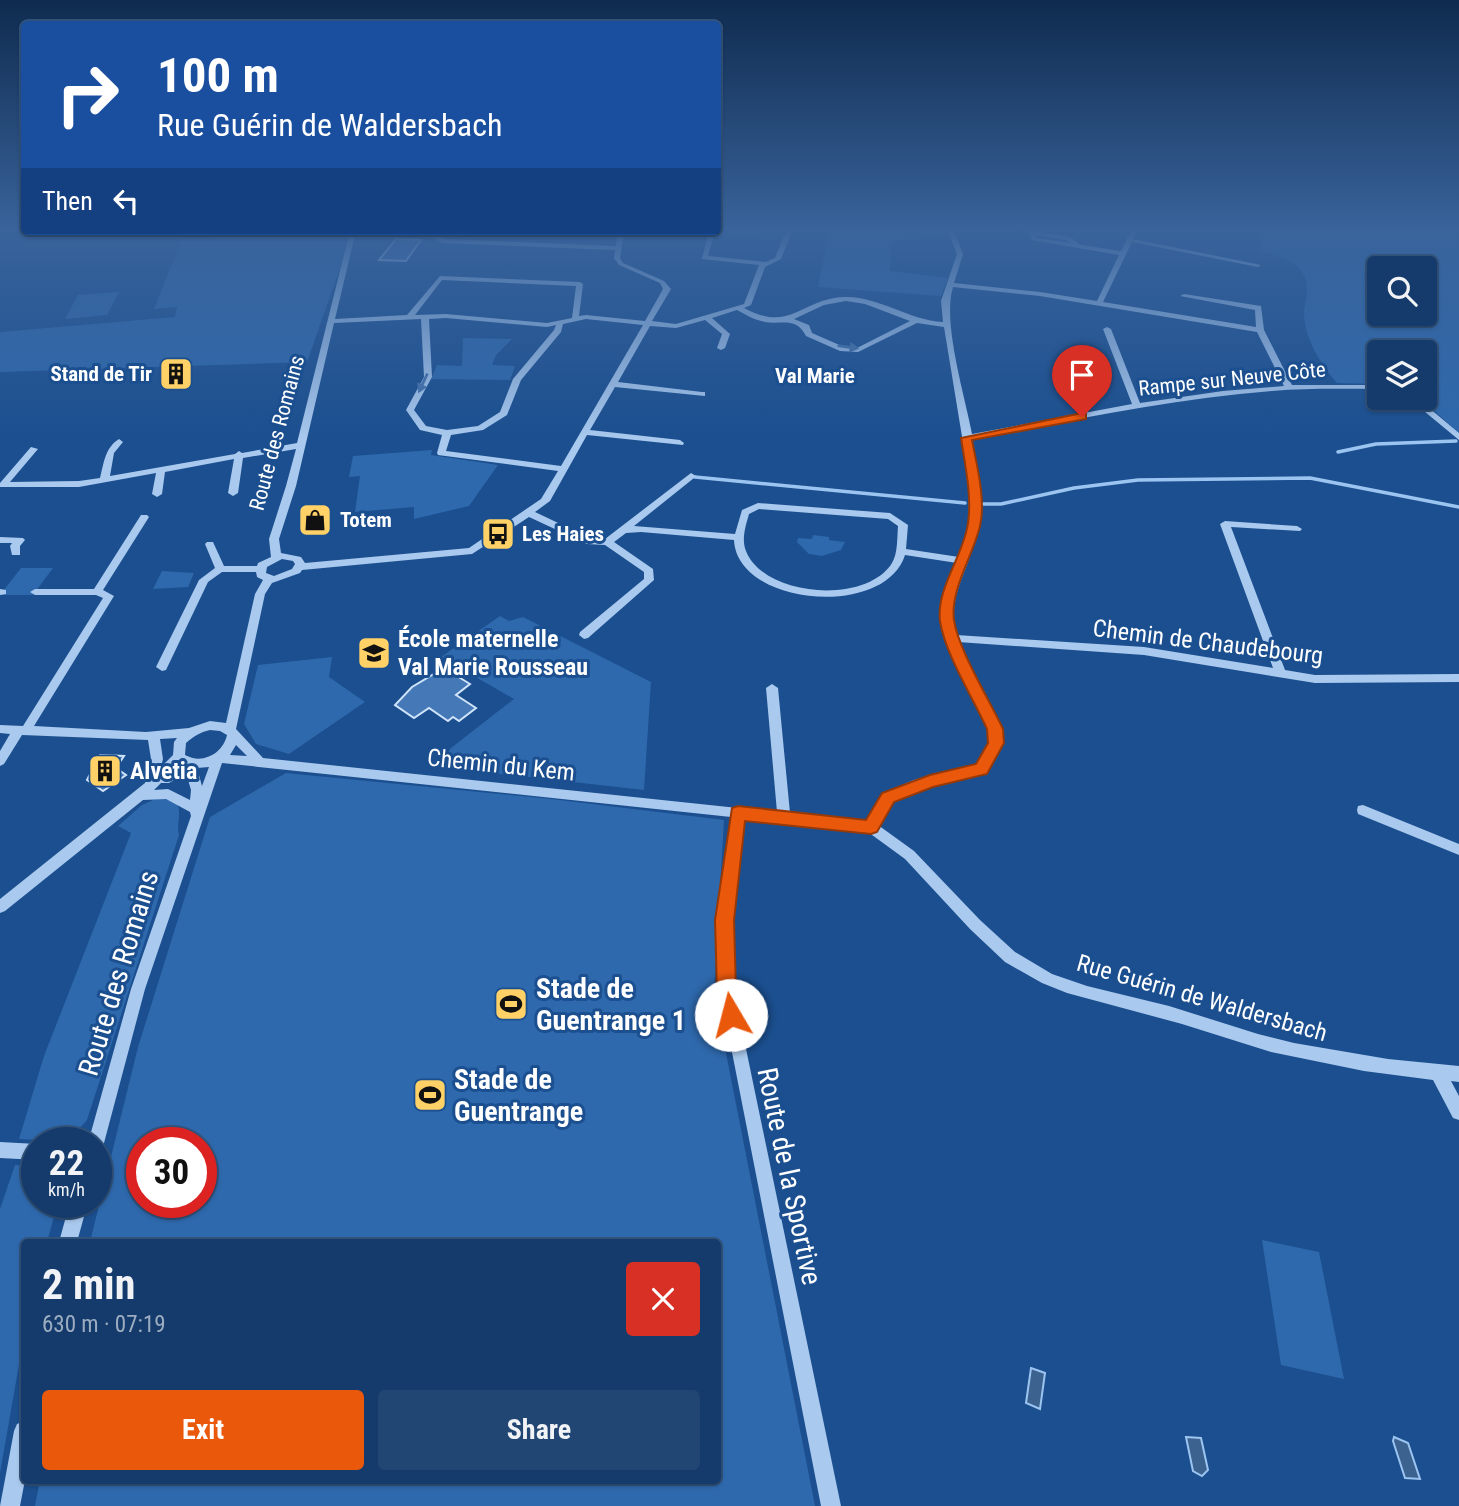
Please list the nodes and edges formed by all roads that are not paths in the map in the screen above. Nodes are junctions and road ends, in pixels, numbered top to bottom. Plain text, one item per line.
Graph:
1 (338, 299) edge
2 (423, 299) edge
3 (578, 299) edge
4 (661, 299) edge
5 (749, 299) edge
6 (946, 299) edge
7 (1076, 299) edge
8 (1204, 299) edge
9 (1100, 302) joint
10 (740, 309) junction
11 (425, 316) junction
12 (410, 317) junction
13 (575, 318) junction
14 (708, 318) junction
15 (789, 319) junction
16 (332, 321) junction
17 (916, 321) junction
18 (560, 323) junction
19 (647, 323) junction
20 (947, 325) junction
21 (1107, 329) dead end
22 (1259, 330) junction
23 (721, 348) dead end
24 (614, 384) junction
25 (1289, 387) junction
26 (1367, 387) edge
27 (702, 394) dead end
28 (1137, 407) junction
29 (1427, 410) edge
30 (586, 432) junction
31 (447, 433) junction
32 (1459, 437) edge
33 (966, 438) junction
34 (119, 442) dead end
35 (680, 443) dead end
36 (301, 444) junction
37 (34, 449) dead end
38 (239, 454) junction
39 (564, 469) junction
40 (161, 472) junction
41 (691, 476) dead end
42 (104, 481) junction
43 (2, 486) edge
44 (157, 494) dead end
45 (233, 494) dead end
46 (529, 513) junction
47 (145, 517) dead end
48 (1297, 529) dead end
49 (624, 530) junction
50 (739, 537) junction
51 (0, 540) edge
52 (607, 542) junction
53 (210, 544) dead end
54 (901, 551) junction
55 (16, 553) dead end
56 (276, 557) junction
57 (962, 561) junction
58 (299, 567) junction
59 (220, 569) junction
60 (260, 569) junction
61 (269, 579) junction
62 (35, 592) dead end
63 (97, 592) junction
64 (584, 635) dead end
65 (953, 638) junction
66 (162, 667) dead end
67 (1280, 674) junction
68 (1459, 678) edge
69 (772, 688) dead end
70 (234, 704) junction
71 (208, 725) junction
72 (0, 729) edge
73 (22, 730) junction
74 (191, 732) junction
75 (231, 733) junction
76 (150, 738) junction
77 (182, 758) junction
78 (218, 758) junction
79 (0, 761) edge
80 (258, 761) junction
81 (145, 791) junction
82 (1363, 810) dead end
83 (738, 813) junction
84 (196, 814) junction
85 (784, 818) junction
86 (871, 827) junction
87 (1459, 850) edge
88 (1, 904) edge
89 (1437, 1072) junction
90 (1459, 1074) edge
91 (1459, 1112) edge
92 (100, 1127) edge
93 (0, 1150) edge
94 (21, 1151) edge
95 (75, 1218) edge
96 (69, 1239) edge
97 (21, 1447) edge
98 (10, 1506) edge
99 (831, 1506) edge

1 - 16 street, Route des Romains
2 - 12 street
3 - 13 street
4 - 19 street
5 - 10 street
6 - 20 street
7 - 9 street
8 - 22 street
9 - 22 street
10 - 14 street
10 - 15 street
11 - 12 street
11 - 18 street
11 -> 31 street
12 - 16 street
13 - 18 street
13 - 19 street
14 - 19 street
14 - 23 street
15 - 17 street
15 -> 17 street
16 - 36 street, Route des Romains
17 - 20 street
18 - 31 street
19 - 24 street
20 - 33 street
21 - 28 street
22 - 25 street
24 - 27 street
24 - 30 street
25 - 26 street, Rampe sur Neuve Côte
25 - 28 street, Rampe sur Neuve Côte
28 - 33 street, Rampe sur Neuve Côte
29 - 32 street
30 - 35 street
30 - 39 street
31 - 39 street
33 - 57 street
34 - 42 street
36 - 38 street
36 - 56 street, Route des Romains
37 - 43 street
38 - 40 street
38 - 45 street
39 - 46 street
40 - 42 street
40 - 44 street
41 - 49 street
42 - 43 street
46 - 52 street
46 - 58 street
47 - 63 street
48 - 67 street
49 - 50 street
49 - 52 street
50 - 54 street
50 - 54 street
51 - 55 street
52 - 64 street
53 - 59 street
54 - 57 street
56 - 58 street
56 - 60 street
57 - 65 street
58 - 61 street
59 - 60 street
59 - 66 street
60 - 61 street
61 - 70 street, Route des Romains
62 - 63 street
63 - 73 street
65 - 67 street, Chemin de Chaudebourg
65 - 86 street
67 - 68 street, Chemin de Chaudebourg
69 - 85 street
70 - 71 street
70 - 75 street, Route des Romains
71 - 74 street
71 - 75 street
72 - 73 street
73 - 76 street
73 - 79 street
74 - 76 street
74 - 77 street
75 - 78 street, Route des Romains
75 - 80 street
76 - 77 street
76 - 81 street
77 - 78 street
77 - 81 street
77 - 84 street, Route des Romains
78 - 80 street, Chemin du Kem
78 - 84 street, Route des Romains
80 - 83 street, Chemin du Kem
81 - 84 street
81 - 88 street
82 - 87 street
83 - 85 street, Rue Guérin de Waldersbach
83 - 99 street, Route de la Sportive
84 - 92 street, Route des Romains
85 - 86 street, Rue Guérin de Waldersbach
86 - 89 street, Rue Guérin de Waldersbach
89 - 90 street, Rue Guérin de Waldersbach
89 - 91 street
93 - 94 street
95 - 96 street
97 - 98 street

